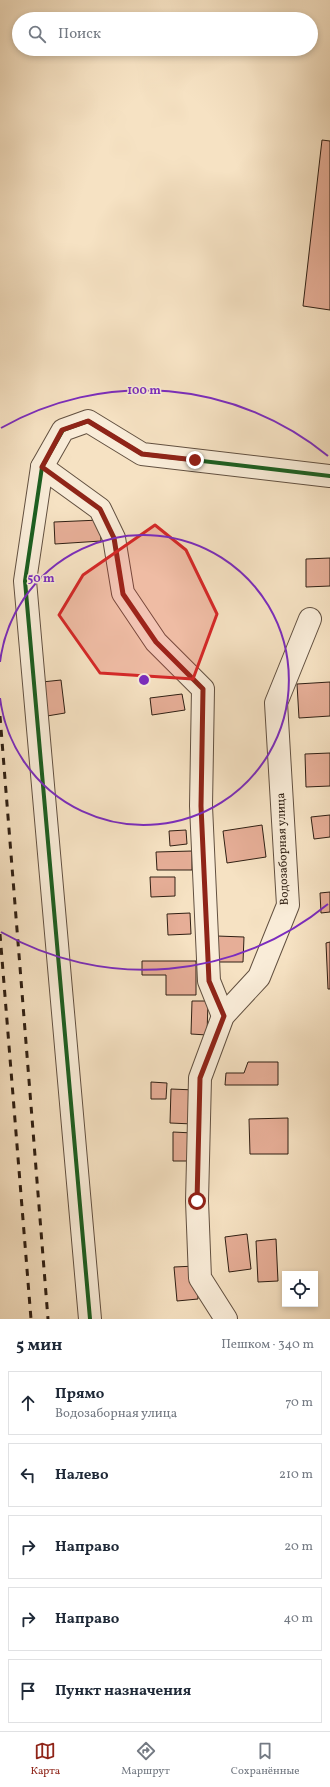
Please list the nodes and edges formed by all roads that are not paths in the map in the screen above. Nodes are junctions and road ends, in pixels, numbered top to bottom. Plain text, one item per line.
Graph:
1 (42, 467) junction
2 (330, 476) edge
3 (310, 619) dead end
4 (224, 1016) junction
5 (90, 1319) edge
6 (226, 1319) edge

1 - 2 street
1 - 4 street
1 - 5 street
3 - 4 street, Водозаборная улица
4 - 6 street, Водозаборная улица

